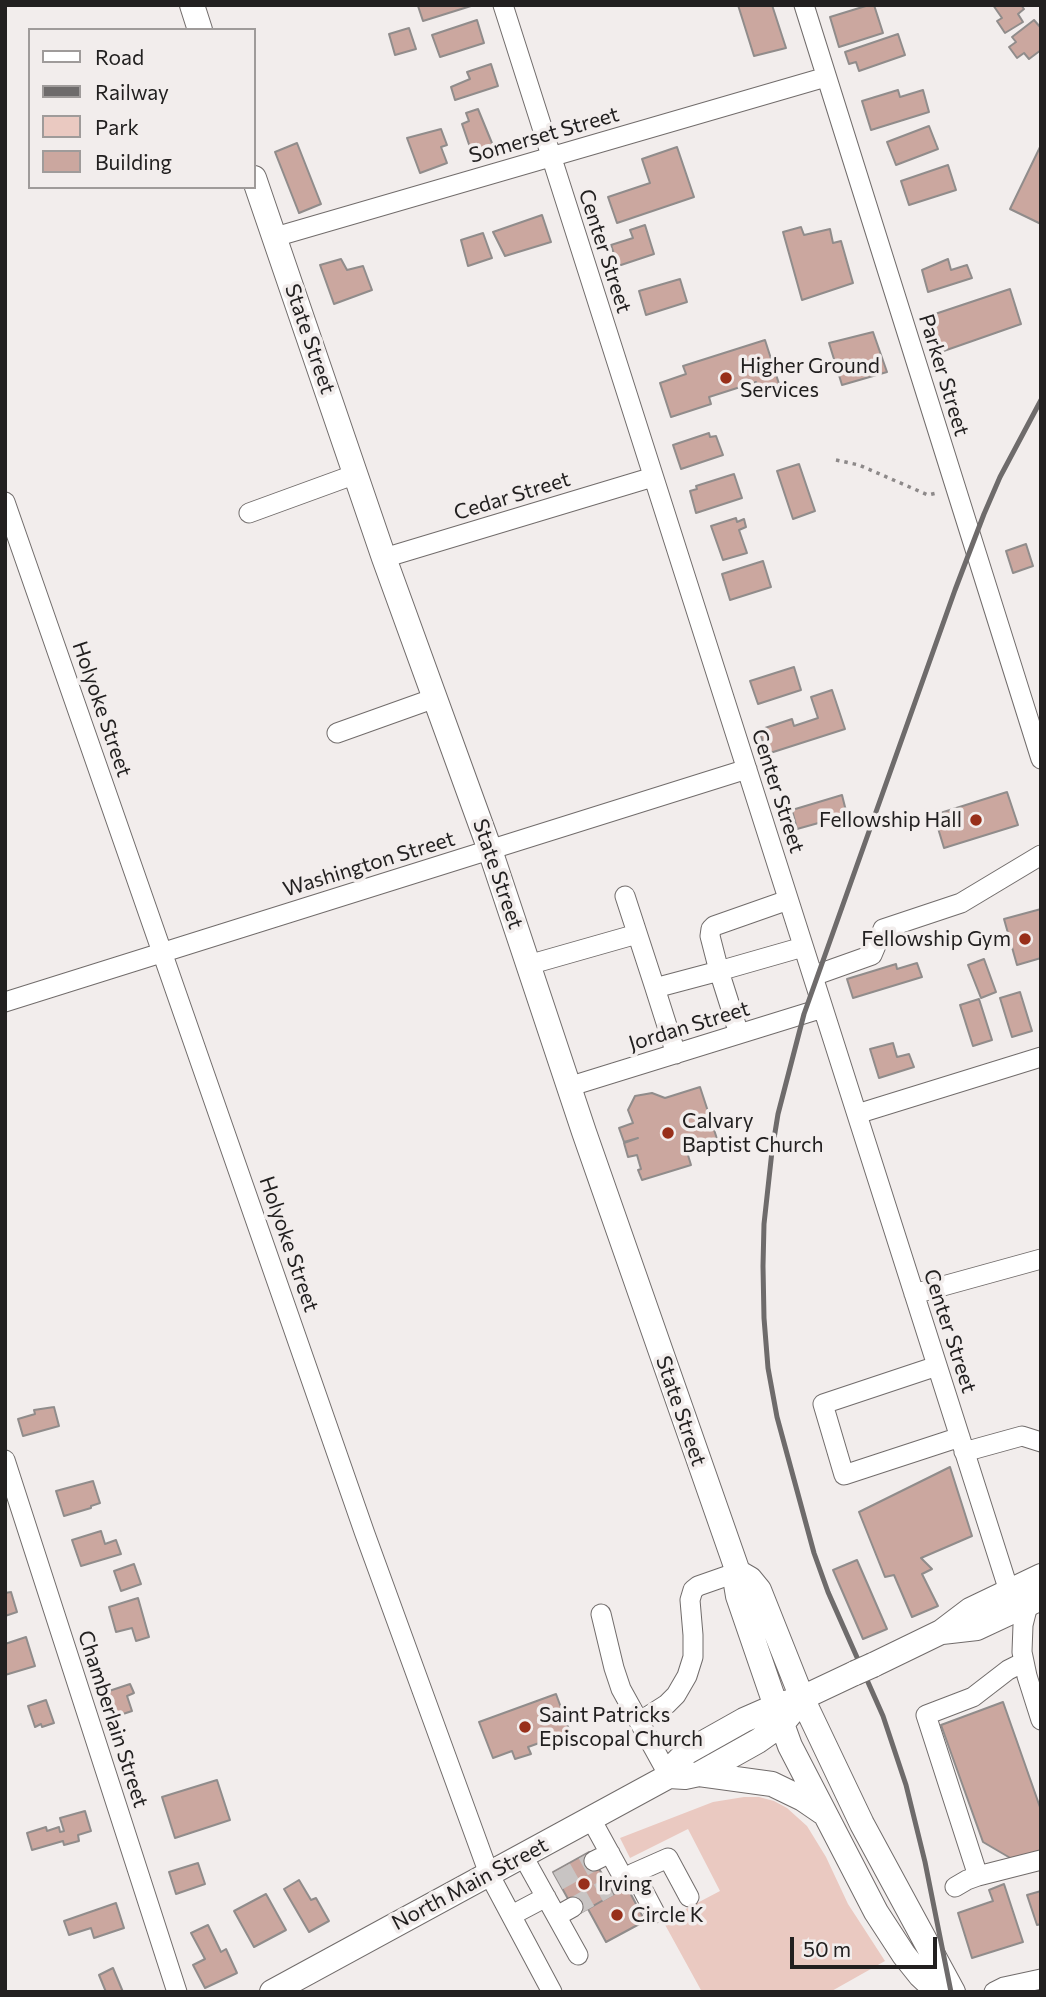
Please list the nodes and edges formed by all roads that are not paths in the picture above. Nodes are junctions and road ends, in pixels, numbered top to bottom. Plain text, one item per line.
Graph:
1 (192, 5) edge
2 (503, 5) edge
3 (804, 5) edge
4 (199, 28) edge
5 (826, 76) junction
6 (551, 156) junction
7 (256, 184) edge
8 (275, 237) junction
9 (356, 474) junction
10 (653, 477) junction
11 (5, 502) edge
12 (249, 513) dead end
13 (384, 558) junction
14 (435, 698) junction
15 (337, 733) dead end
16 (1041, 759) edge
17 (747, 769) junction
18 (490, 850) junction
19 (1041, 855) edge
20 (625, 896) dead end
21 (788, 900) junction
22 (637, 934) junction
23 (803, 947) junction
24 (164, 953) junction
25 (528, 965) junction
26 (719, 971) junction
27 (813, 976) junction
28 (655, 988) junction
29 (5, 1002) edge
30 (823, 1008) junction
31 (739, 1034) junction
32 (676, 1054) junction
33 (1041, 1057) edge
34 (568, 1087) junction
35 (857, 1114) junction
36 (1041, 1259) edge
37 (914, 1294) junction
38 (937, 1366) junction
39 (1041, 1442) edge
40 (962, 1445) junction
41 (5, 1460) edge
42 (738, 1572) junction
43 (1041, 1576) edge
44 (1026, 1598) edge
45 (601, 1614) dead end
46 (1024, 1662) junction
47 (802, 1698) junction
48 (779, 1715) junction
49 (1041, 1720) edge
50 (639, 1722) junction
51 (699, 1774) junction
52 (669, 1776) junction
53 (825, 1815) junction
54 (591, 1819) junction
55 (523, 1856) junction
56 (1041, 1860) edge
57 (489, 1874) junction
58 (978, 1876) junction
59 (623, 1880) junction
60 (956, 1887) dead end
61 (549, 1889) junction
62 (689, 1897) dead end
63 (655, 1913) dead end
64 (512, 1915) junction
65 (578, 1955) dead end
66 (1041, 1979) edge
67 (177, 1992) edge
68 (272, 1992) edge
69 (552, 1992) edge
70 (938, 1992) edge
71 (953, 1992) edge
72 (993, 1992) edge

1 - 4 main road
2 - 6 street, Center Street
3 - 5 street, Parker Street
5 - 6 street, Somerset Street
5 - 16 street, Parker Street
6 - 8 street, Somerset Street
6 - 10 street, Center Street
7 - 8 main road, State Street
8 - 9 main road, State Street
9 - 12 street
9 - 13 main road, State Street
10 - 13 street, Cedar Street
10 - 17 street, Center Street
11 - 24 street, Holyoke Street
13 - 14 main road, State Street
14 - 15 street
14 - 18 main road, State Street
17 - 18 street, Washington Street
17 - 21 street, Center Street
18 - 24 street, Washington Street
18 - 25 main road, State Street
19 - 27 street
20 - 22 street
21 - 23 street, Center Street
21 - 26 street
22 - 25 street
22 - 28 street
23 - 26 street
23 - 27 street, Center Street
24 - 29 street, Washington Street
24 - 57 street, Holyoke Street
25 - 34 main road, State Street
26 - 28 street
26 - 31 street
27 - 30 street, Center Street
28 - 32 street
30 - 31 street, Jordan Street
30 - 35 street, Center Street
31 - 32 street, Jordan Street
32 - 34 street, Jordan Street
33 - 35 street
34 - 42 main road, State Street
35 - 37 street, Center Street
36 - 37 street
37 - 38 street, Center Street
38 - 40 street, Center Street
38 - 40 street
39 - 40 street
40 - 44 street, Center Street
41 - 67 street, Chamberlain Street
42 - 47 main road, State Street
42 - 48 main road, State Street
42 - 50 street
43 - 44 main road, North Main Street
44 - 46 street, Center Street
44 - 47 main road, North Main Street
45 - 50 street
46 - 49 street, Center Street
46 - 58 street
47 - 48 main road, North Main Street
47 - 71 main road, State Street
48 - 51 main road, North Main Street
48 - 52 main road, North Main Street
48 - 53 main road, State Street
50 - 52 street
51 - 52 main road, North Main Street
51 - 53 main road
52 - 54 main road, North Main Street
53 - 70 main road, State Street
54 - 55 main road, North Main Street
54 - 59 street
55 - 57 main road, North Main Street
55 - 61 street
56 - 58 street
57 - 64 street, Holyoke Street
57 - 68 main road, North Main Street
58 - 60 street
59 - 62 street
59 - 63 street
61 - 64 street
61 - 65 street
64 - 69 street, Holyoke Street
66 - 72 street

